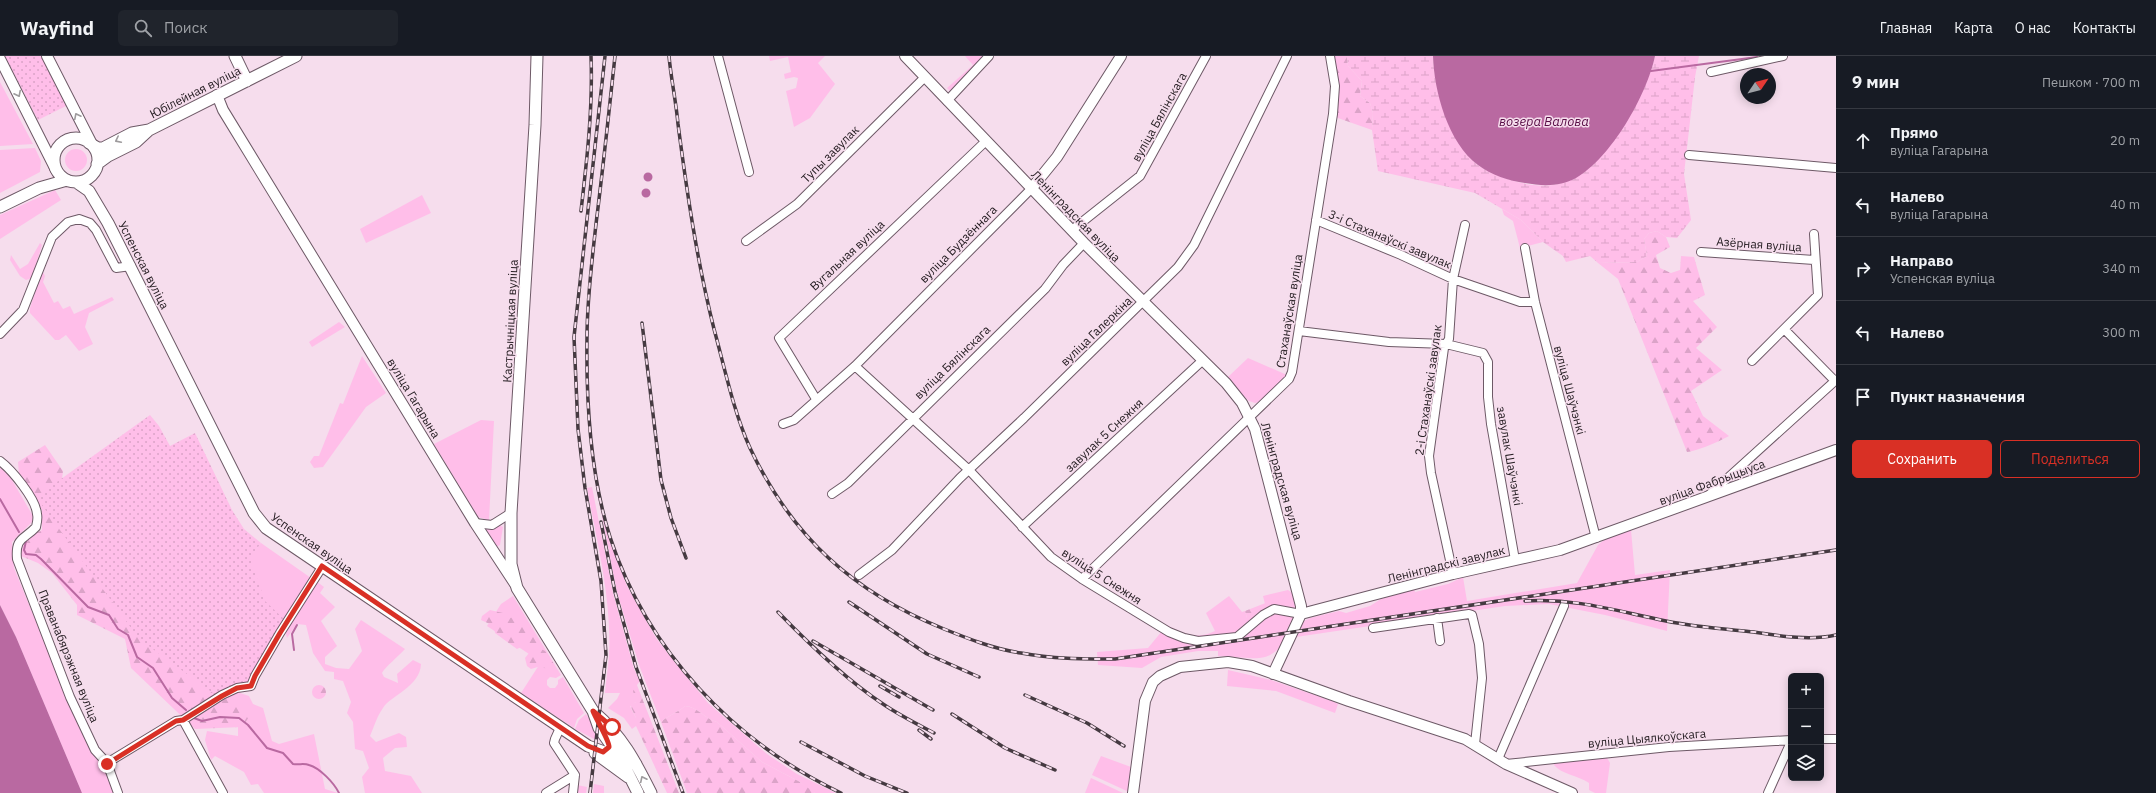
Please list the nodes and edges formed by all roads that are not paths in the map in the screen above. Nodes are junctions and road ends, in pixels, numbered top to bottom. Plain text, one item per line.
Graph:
1 (47, 56) edge
2 (235, 56) edge
3 (296, 56) edge
4 (537, 56) edge
5 (718, 56) edge
6 (905, 56) edge
7 (989, 56) edge
8 (1121, 56) edge
9 (1206, 56) edge
10 (1287, 56) edge
11 (1330, 56) edge
12 (1783, 56) edge
13 (0, 59) edge
14 (1711, 72) dead end
15 (925, 77) junction
16 (248, 81) junction
17 (217, 95) junction
18 (947, 101) junction
19 (149, 130) junction
20 (986, 141) junction
21 (92, 146) junction
22 (1689, 155) dead end
23 (55, 166) junction
24 (1836, 168) edge
25 (95, 169) junction
26 (749, 172) dead end
27 (72, 181) junction
28 (39, 188) junction
29 (1031, 189) junction
30 (0, 207) edge
31 (1316, 220) junction
32 (108, 223) junction
33 (1465, 225) dead end
34 (1072, 230) junction
35 (1814, 234) dead end
36 (746, 241) dead end
37 (1084, 243) junction
38 (1525, 248) dead end
39 (1701, 252) dead end
40 (1814, 260) junction
41 (131, 266) junction
42 (1454, 279) junction
43 (1143, 302) junction
44 (1534, 302) junction
45 (1784, 329) junction
46 (1299, 331) junction
47 (0, 334) edge
48 (1446, 344) junction
49 (1203, 360) junction
50 (1752, 361) dead end
51 (855, 366) junction
52 (1835, 380) edge
53 (816, 399) junction
54 (1250, 417) junction
55 (912, 418) junction
56 (784, 424) dead end
57 (1836, 450) edge
58 (0, 461) edge
59 (969, 470) junction
60 (832, 494) dead end
61 (1710, 494) junction
62 (511, 513) junction
63 (475, 522) junction
64 (1022, 527) junction
65 (1596, 538) junction
66 (1515, 560) junction
67 (322, 566) junction
68 (1453, 574) junction
69 (859, 575) dead end
70 (1082, 579) junction
71 (517, 588) junction
72 (1564, 606) dead end
73 (1301, 614) junction
74 (1437, 618) junction
75 (1373, 628) dead end
76 (1440, 641) dead end
77 (1273, 674) junction
78 (593, 711) junction
79 (183, 720) junction
80 (560, 728) junction
81 (1824, 739) edge
82 (1836, 739) edge
83 (1788, 741) edge
84 (610, 743) junction
85 (1475, 744) junction
86 (1789, 745) edge
87 (588, 746) junction
88 (603, 752) junction
89 (621, 759) junction
90 (1502, 761) junction
91 (107, 764) junction
92 (636, 764) junction
93 (575, 775) junction
94 (630, 778) junction
95 (118, 793) edge
96 (223, 793) edge
97 (546, 793) edge
98 (573, 793) edge
99 (638, 793) edge
100 (651, 793) edge
101 (1134, 793) edge
102 (1572, 793) edge
103 (1768, 793) edge

21 -> 1 street
2 - 16 main road
3 - 16 main road, Юбілейная вуліца
4 - 62 main road, Кастрычніцкая вуліца
5 - 26 street
6 - 15 street, Ленінградская вуліца
7 - 18 street
8 - 29 street, вуліца Будзённага
9 - 34 street, вуліца Бялінскага
10 - 43 street, вуліца Галеркіна
11 - 31 street, Стаханаўская вуліца
12 - 14 street
13 -> 23 street
15 - 18 street, Ленінградская вуліца
15 - 36 street, Тупы завулак
16 - 17 main road, Юбілейная вуліца
17 - 19 main road, Юбілейная вуліца
17 - 63 street, вуліца Гагарына
18 - 20 street, Ленінградская вуліца
19 -> 21 main road, Юбілейная вуліца
19 - 25 main road, Юбілейная вуліца
20 - 29 street, Ленінградская вуліца
20 - 53 street, Вугальная вуліца
21 - 23 main road
21 - 25 main road
22 - 24 street
23 - 27 main road
23 - 28 main road
25 - 27 main road
25 - 32 main road, Успенская вуліца
27 - 28 main road
27 - 32 main road, Успенская вуліца
28 - 30 main road
29 - 34 street, Ленінградская вуліца
29 - 51 street, вуліца Будзённага
31 - 42 street, 3-і Стаханаўскі завулак
31 - 46 street, Стаханаўская вуліца
32 - 41 main road, Успенская вуліца
33 - 42 street, 3-і Стаханаўскі завулак
34 - 37 street, Ленінградская вуліца
35 - 40 street, Азёрная вуліца
37 - 43 street, Ленінградская вуліца
37 - 55 street, вуліца Бялінскага
38 - 44 street, вуліца Шаўчэнкі
39 - 40 street, Азёрная вуліца
40 - 45 street, Азёрная вуліца
41 - 47 street
41 - 67 main road, Успенская вуліца
42 - 44 street, 3-і Стаханаўскі завулак
42 - 48 street, 2-і Стаханаўскі завулак
43 - 49 street, Ленінградская вуліца
43 - 59 street, вуліца Галеркіна
44 - 65 street, вуліца Шаўчэнкі
45 - 50 street, Азёрная вуліца
45 - 52 street
46 - 48 street
46 - 54 street, Стаханаўская вуліца
48 - 66 street, завулак Шаўчэнкі
48 - 68 street, 2-і Стаханаўскі завулак
49 - 54 street, Ленінградская вуліца
49 - 64 street, завулак 5 Снежня
51 - 53 street, вуліца Будзённага
51 - 55 street, вуліца 5 Снежня
52 - 61 street
53 - 56 street, вуліца Будзённага
54 - 70 street, Стаханаўская вуліца
54 - 73 street, Ленінградская вуліца
55 - 59 street, вуліца 5 Снежня
55 - 60 street, вуліца Бялінскага
57 - 61 street, вуліца Фабрыцыуса
58 - 91 street, Праванабярэжная вуліца
59 - 64 street, вуліца 5 Снежня
59 - 69 street, вуліца Галеркіна
61 - 65 street, вуліца Фабрыцыуса
62 - 63 street
62 - 71 main road, Кастрычніцкая вуліца
63 - 71 street, вуліца Гагарына
64 - 70 street, вуліца 5 Снежня
65 - 66 street, Ленінградскі завулак
66 - 68 street, Ленінградскі завулак
67 - 79 street
67 - 80 main road, Успенская вуліца
68 - 73 street, Ленінградскі завулак
70 - 73 street, вуліца 5 Снежня
71 - 78 main road, вуліца Гагарына
72 - 90 street
73 - 77 street
74 - 75 street
74 - 76 street
74 - 85 street
77 - 85 street
77 - 101 street
78 - 84 main road, вуліца Гагарына
78 - 92 main road, вуліца Гагарына
79 - 91 street
79 - 96 street
80 - 87 main road, Успенская вуліца
80 - 93 street
81 - 82 street
83 - 90 street, вуліца Цыялкоўскага
84 - 88 main road
84 - 89 main road, вуліца Гагарына
85 - 90 street
86 - 103 street
87 - 88 main road, Успенская вуліца
87 - 94 main road, Успенская вуліца
88 - 89 main road, Успенская вуліца
89 - 92 main road, Успенская вуліца
89 - 94 main road, вуліца Гагарына
90 - 102 street
91 - 95 street, Праванабярэжная вуліца
100 -> 92 main road, вуліца Гагарына
93 - 97 street
93 - 98 street
94 - 99 main road, вуліца Гагарына

